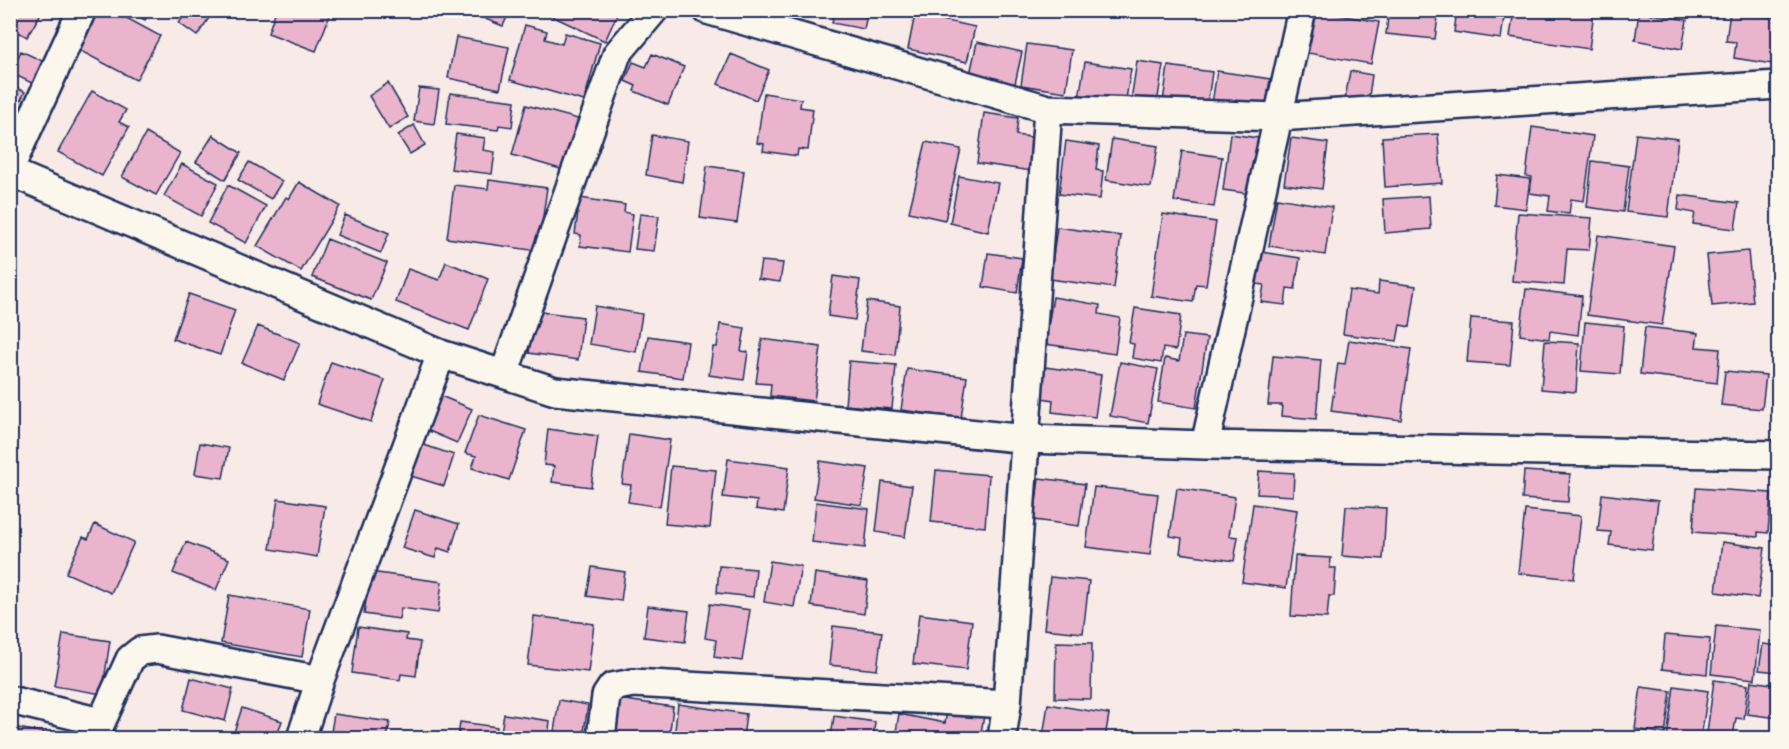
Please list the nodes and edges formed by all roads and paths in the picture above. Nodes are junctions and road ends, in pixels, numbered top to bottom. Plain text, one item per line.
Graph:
1 (82, 10) edge
2 (654, 10) edge
3 (707, 10) edge
4 (1302, 10) edge
5 (1779, 85) edge
6 (1048, 109) junction
7 (1277, 117) junction
8 (10, 170) edge
9 (441, 354) junction
10 (504, 374) junction
11 (1027, 439) junction
12 (1205, 445) junction
13 (1779, 455) edge
14 (320, 680) junction
15 (10, 700) edge
16 (1007, 704) junction
17 (98, 730) edge
18 (301, 738) edge
19 (601, 738) edge
20 (1002, 738) edge

1 - 8 street
2 - 10 street
3 - 6 street
4 - 7 street
5 - 7 street
6 - 7 street
6 - 11 street
7 - 12 street
8 - 9 street
9 - 10 street
9 - 14 street
10 - 11 street
11 - 12 street
11 - 16 street
12 - 13 street
14 - 17 street
14 - 18 street
15 - 17 street
16 - 19 street
16 - 20 street

